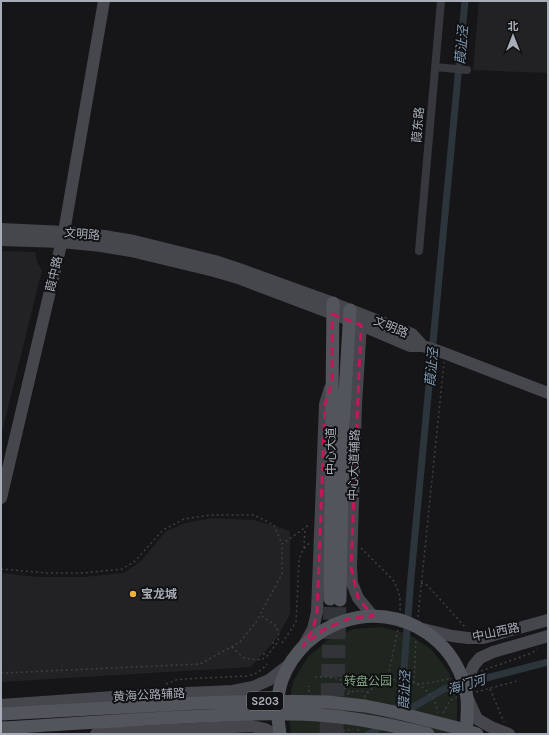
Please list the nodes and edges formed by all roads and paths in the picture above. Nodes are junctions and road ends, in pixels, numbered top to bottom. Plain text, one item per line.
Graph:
1 (104, 1) edge
2 (441, 1) edge
3 (435, 67) junction
4 (467, 70) dead end
5 (1, 229) edge
6 (63, 237) junction
7 (1, 240) edge
8 (419, 251) dead end
9 (332, 308) junction
10 (353, 318) junction
11 (423, 346) junction
12 (444, 353) junction
13 (332, 383) junction
14 (548, 393) edge
15 (1, 498) edge
16 (321, 516) junction
17 (305, 528) junction
18 (320, 535) junction
19 (352, 541) junction
20 (282, 544) junction
21 (304, 548) junction
22 (1, 569) edge
23 (422, 583) junction
24 (260, 615) junction
25 (374, 616) junction
26 (397, 620) junction
27 (548, 620) edge
28 (418, 629) junction
29 (548, 636) edge
30 (475, 638) junction
31 (273, 642) dead end
32 (282, 643) dead end
33 (232, 646) junction
34 (303, 646) junction
35 (274, 647) junction
36 (263, 654) dead end
37 (268, 654) junction
38 (267, 664) dead end
39 (290, 664) junction
40 (1, 672) edge
41 (316, 677) dead end
42 (340, 679) junction
43 (392, 680) dead end
44 (387, 681) dead end
45 (414, 683) junction
46 (378, 684) dead end
47 (490, 688) dead end
48 (233, 691) junction
49 (350, 692) dead end
50 (152, 695) junction
51 (467, 695) junction
52 (1, 705) edge
53 (437, 708) dead end
54 (1, 714) edge
55 (50, 719) junction
56 (234, 727) junction
57 (1, 728) edge
58 (358, 728) dead end
59 (507, 728) edge
60 (358, 731) dead end
61 (1, 733) edge
62 (5, 734) edge
63 (96, 734) edge
64 (274, 734) edge
65 (280, 734) edge
66 (328, 734) edge
67 (359, 734) edge
68 (428, 734) edge
69 (465, 734) edge
70 (477, 734) edge

1 - 6 main road, 葭中路
2 - 3 street, 葭东路
3 - 4 street
3 - 8 street, 葭东路
5 - 6 main road, 文明路
6 - 7 main road, 文明路
6 - 9 main road, 文明路
6 - 15 main road, 葭中路
9 - 10 main road, 文明路
9 - 13 main road, 中心大道
10 - 11 main road, 文明路
10 - 11 main road, 文明路
10 - 13 main road, 中心大道
10 - 19 main road, 中心大道辅路
11 - 12 main road
12 - 14 main road
12 - 23 path
13 - 16 main road
16 - 17 path
16 - 18 main road
17 - 20 path
17 - 21 path
18 - 21 path
18 - 34 main road
19 - 25 main road, 中心大道辅路
19 - 26 path
20 - 22 path
20 - 24 path
21 - 32 path
23 - 28 path
23 - 30 path
24 - 33 path
24 - 35 path
25 - 26 main road
25 - 34 main road
26 - 28 main road
26 - 44 path
27 - 30 main road, 中山西路
28 - 30 main road, 中山西路
28 - 45 path
28 - 51 main road
29 - 51 main road, 中山西路
31 - 35 path
33 - 37 path
33 - 40 path
34 - 39 main road
35 - 37 path
36 - 37 path
38 - 50 path
39 - 48 main road, 黄海公路辅路
39 - 65 main road
41 - 42 path
42 - 46 path
42 - 49 path
43 - 45 path
45 - 53 path
47 - 59 path
48 - 50 main road, 黄海公路辅路
48 - 56 main road
50 - 52 main road, 黄海公路辅路
51 - 59 main road
51 - 69 main road
54 - 55 main road, S203
55 - 57 main road, S203
55 - 68 main road, S203
55 - 70 main road, S203
56 - 63 main road
56 - 64 main road
58 - 66 path
60 - 67 path
61 - 62 main road

